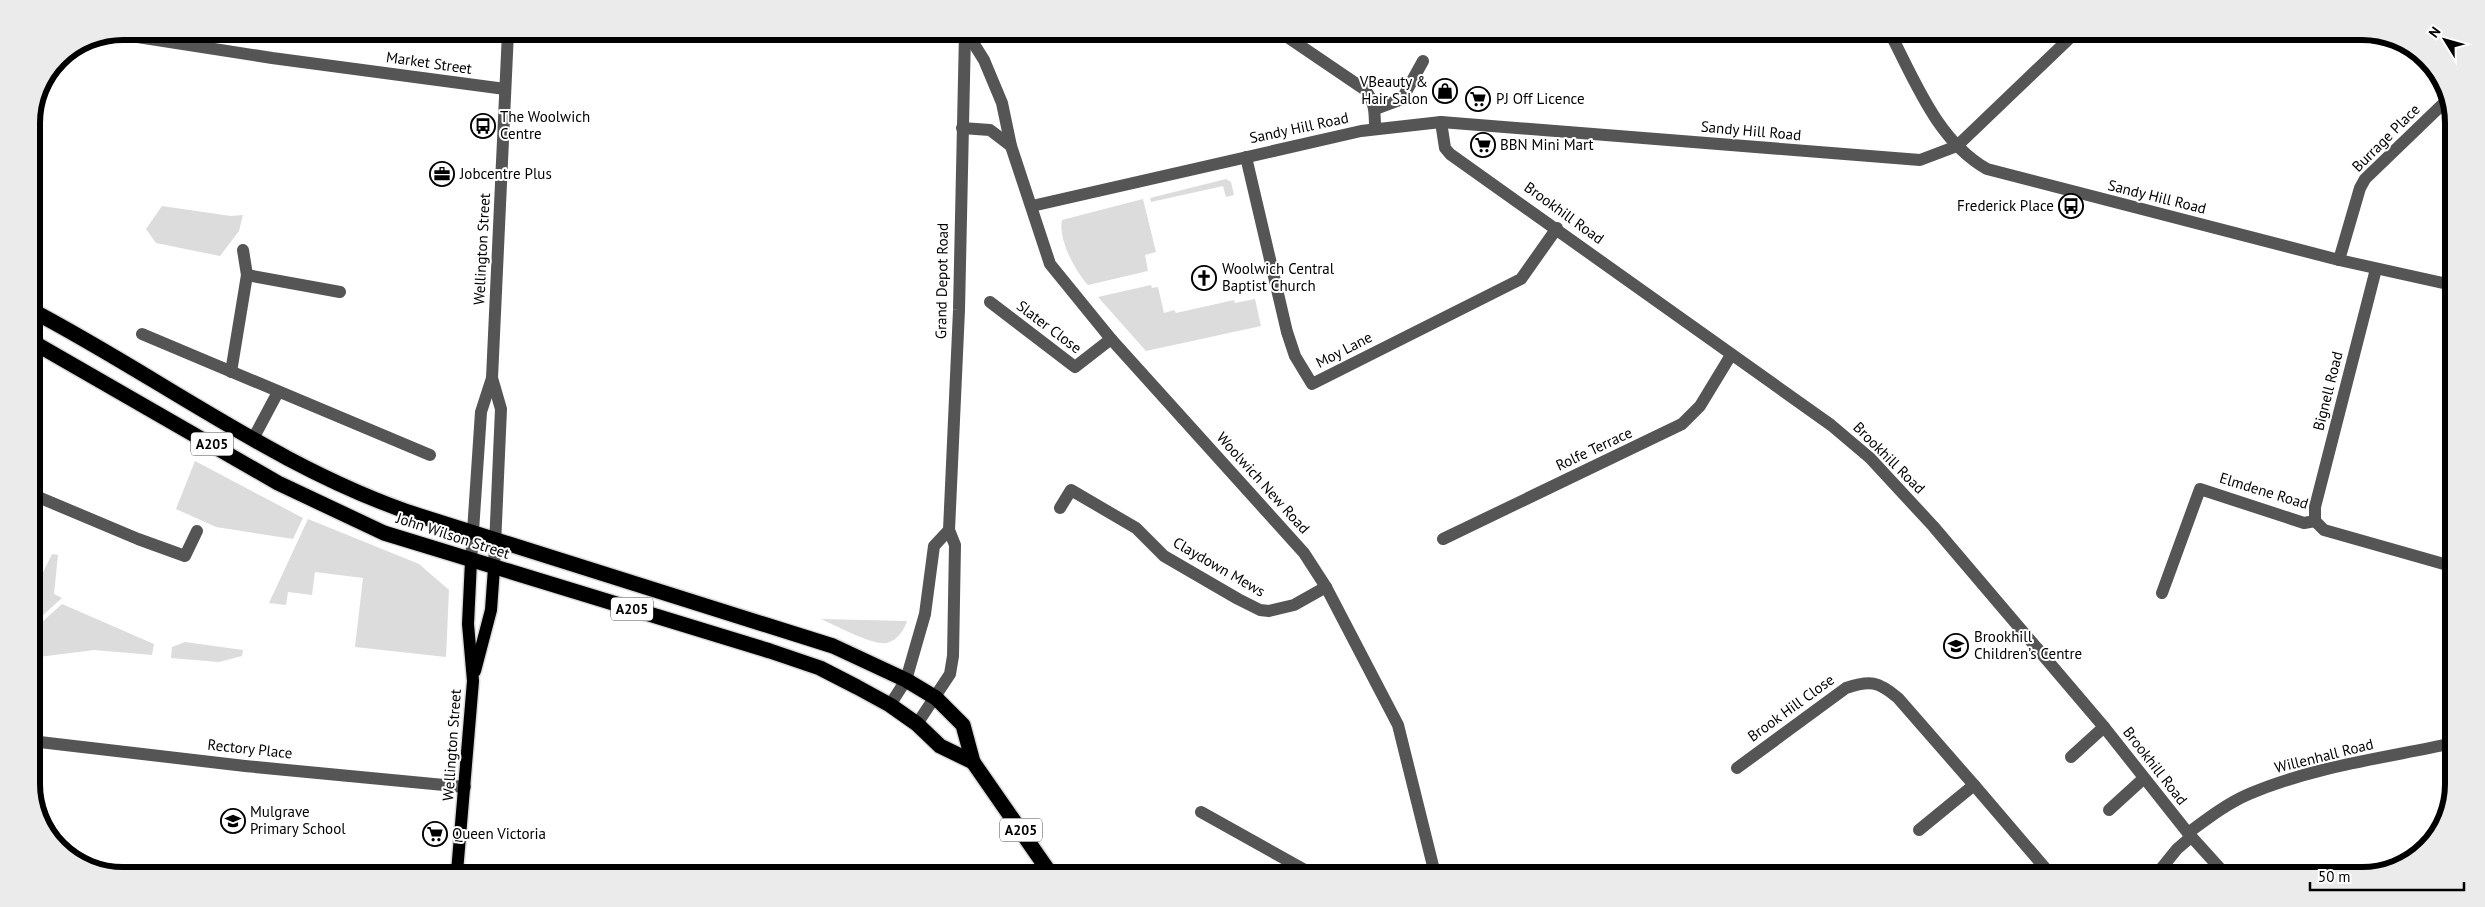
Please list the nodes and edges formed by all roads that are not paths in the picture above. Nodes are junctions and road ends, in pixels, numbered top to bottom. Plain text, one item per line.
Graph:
1 (166, 40) edge
2 (508, 40) edge
3 (966, 40) edge
4 (971, 40) edge
5 (1300, 40) edge
6 (1894, 40) edge
7 (2068, 40) edge
8 (1423, 61) dead end
9 (505, 89) junction
10 (2443, 104) edge
11 (1375, 109) junction
12 (1441, 122) junction
13 (962, 128) junction
14 (1375, 128) junction
15 (1010, 146) junction
16 (1957, 146) junction
17 (1246, 156) junction
18 (1032, 206) junction
19 (1557, 228) junction
20 (243, 250) dead end
21 (2338, 260) junction
22 (2376, 269) junction
23 (247, 275) junction
24 (2445, 284) edge
25 (340, 292) dead end
26 (990, 302) dead end
27 (40, 315) edge
28 (142, 334) dead end
29 (1111, 339) junction
30 (40, 346) edge
31 (1731, 355) junction
32 (231, 372) junction
33 (492, 378) junction
34 (278, 392) junction
35 (253, 438) junction
36 (430, 455) dead end
37 (40, 497) edge
38 (1060, 508) dead end
39 (2315, 521) junction
40 (949, 530) junction
41 (197, 531) dead end
42 (472, 531) junction
43 (496, 539) junction
44 (1443, 539) dead end
45 (471, 561) junction
46 (2445, 564) edge
47 (494, 568) junction
48 (1326, 587) junction
49 (2162, 593) dead end
50 (906, 680) junction
51 (473, 681) junction
52 (936, 698) junction
53 (890, 705) junction
54 (917, 724) junction
55 (2104, 727) junction
56 (40, 742) edge
57 (2445, 745) edge
58 (2071, 757) dead end
59 (973, 762) junction
60 (1737, 768) dead end
61 (2143, 779) junction
62 (1974, 785) junction
63 (465, 787) junction
64 (2109, 810) dead end
65 (1201, 812) dead end
66 (1919, 830) dead end
67 (2190, 835) junction
68 (457, 867) edge
69 (1046, 867) edge
70 (1299, 867) edge
71 (1433, 867) edge
72 (2044, 867) edge
73 (2162, 867) edge
74 (2218, 867) edge

1 - 9 street, Market Street
2 - 9 street, Wellington Street
3 - 13 street, Grand Depot Road
4 - 15 street, Woolwich New Road
5 - 11 street
6 - 16 street
7 - 16 street
8 - 11 street
9 - 33 street, Wellington Street
10 - 21 street, Burrage Place
11 - 14 street
12 - 14 street, Sandy Hill Road
12 - 16 street, Sandy Hill Road
12 - 19 street, Brookhill Road
13 - 15 street
13 - 40 street, Grand Depot Road
14 - 17 street, Sandy Hill Road
15 - 18 street, Woolwich New Road
16 - 21 street, Sandy Hill Road
17 - 18 street, Sandy Hill Road
17 - 19 street, Moy Lane
18 - 29 street, Woolwich New Road
19 - 31 street, Brookhill Road
20 - 23 street
21 - 22 street, Sandy Hill Road
22 - 24 street, Sandy Hill Road
22 - 39 street, Bignell Road
23 - 25 street
23 - 32 street
26 - 29 street, Slater Close
27 - 35 highway, John Wilson Street / A205
28 - 32 street
29 - 48 street, Woolwich New Road
30 - 45 highway, John Wilson Street / A205
31 - 44 street, Rolfe Terrace
31 - 55 street, Brookhill Road
32 - 34 street
33 - 42 street, Wellington Street
33 - 43 street, Wellington Street
34 - 35 street
34 - 36 street
35 - 42 highway, John Wilson Street / A205
37 - 41 street
38 - 48 street, Claydown Mews
39 - 46 street, Elmdene Road
39 - 49 street, Elmdene Road
40 - 50 street
40 - 52 street, Grand Depot Road
42 - 43 highway, John Wilson Street / A205
42 - 45 street, Wellington Street
43 - 47 street, Wellington Street
43 - 50 highway, John Wilson Street / A205
45 - 47 highway, John Wilson Street / A205
45 - 51 main road, Wellington Street
47 - 51 main road, Wellington Street
47 - 53 highway, John Wilson Street / A205
48 - 71 street, Woolwich New Road
50 - 52 highway, John Wilson Street / A205
50 - 53 street
51 - 63 main road, Wellington Street
52 - 54 street, Grand Depot Road
52 - 59 highway, A205
53 - 54 highway, A205
54 - 59 highway, A205
55 - 58 street
55 - 61 street, Brookhill Road
56 - 63 street, Rectory Place
57 - 67 street, Willenhall Road
59 - 69 highway, A205
60 - 62 street, Brook Hill Close
61 - 64 street
61 - 67 street, Brookhill Road
62 - 66 street
62 - 72 street, Brook Hill Close
63 - 68 main road, Wellington Street
65 - 70 street
67 - 73 street, Willenhall Road
67 - 74 street, Brookhill Road

